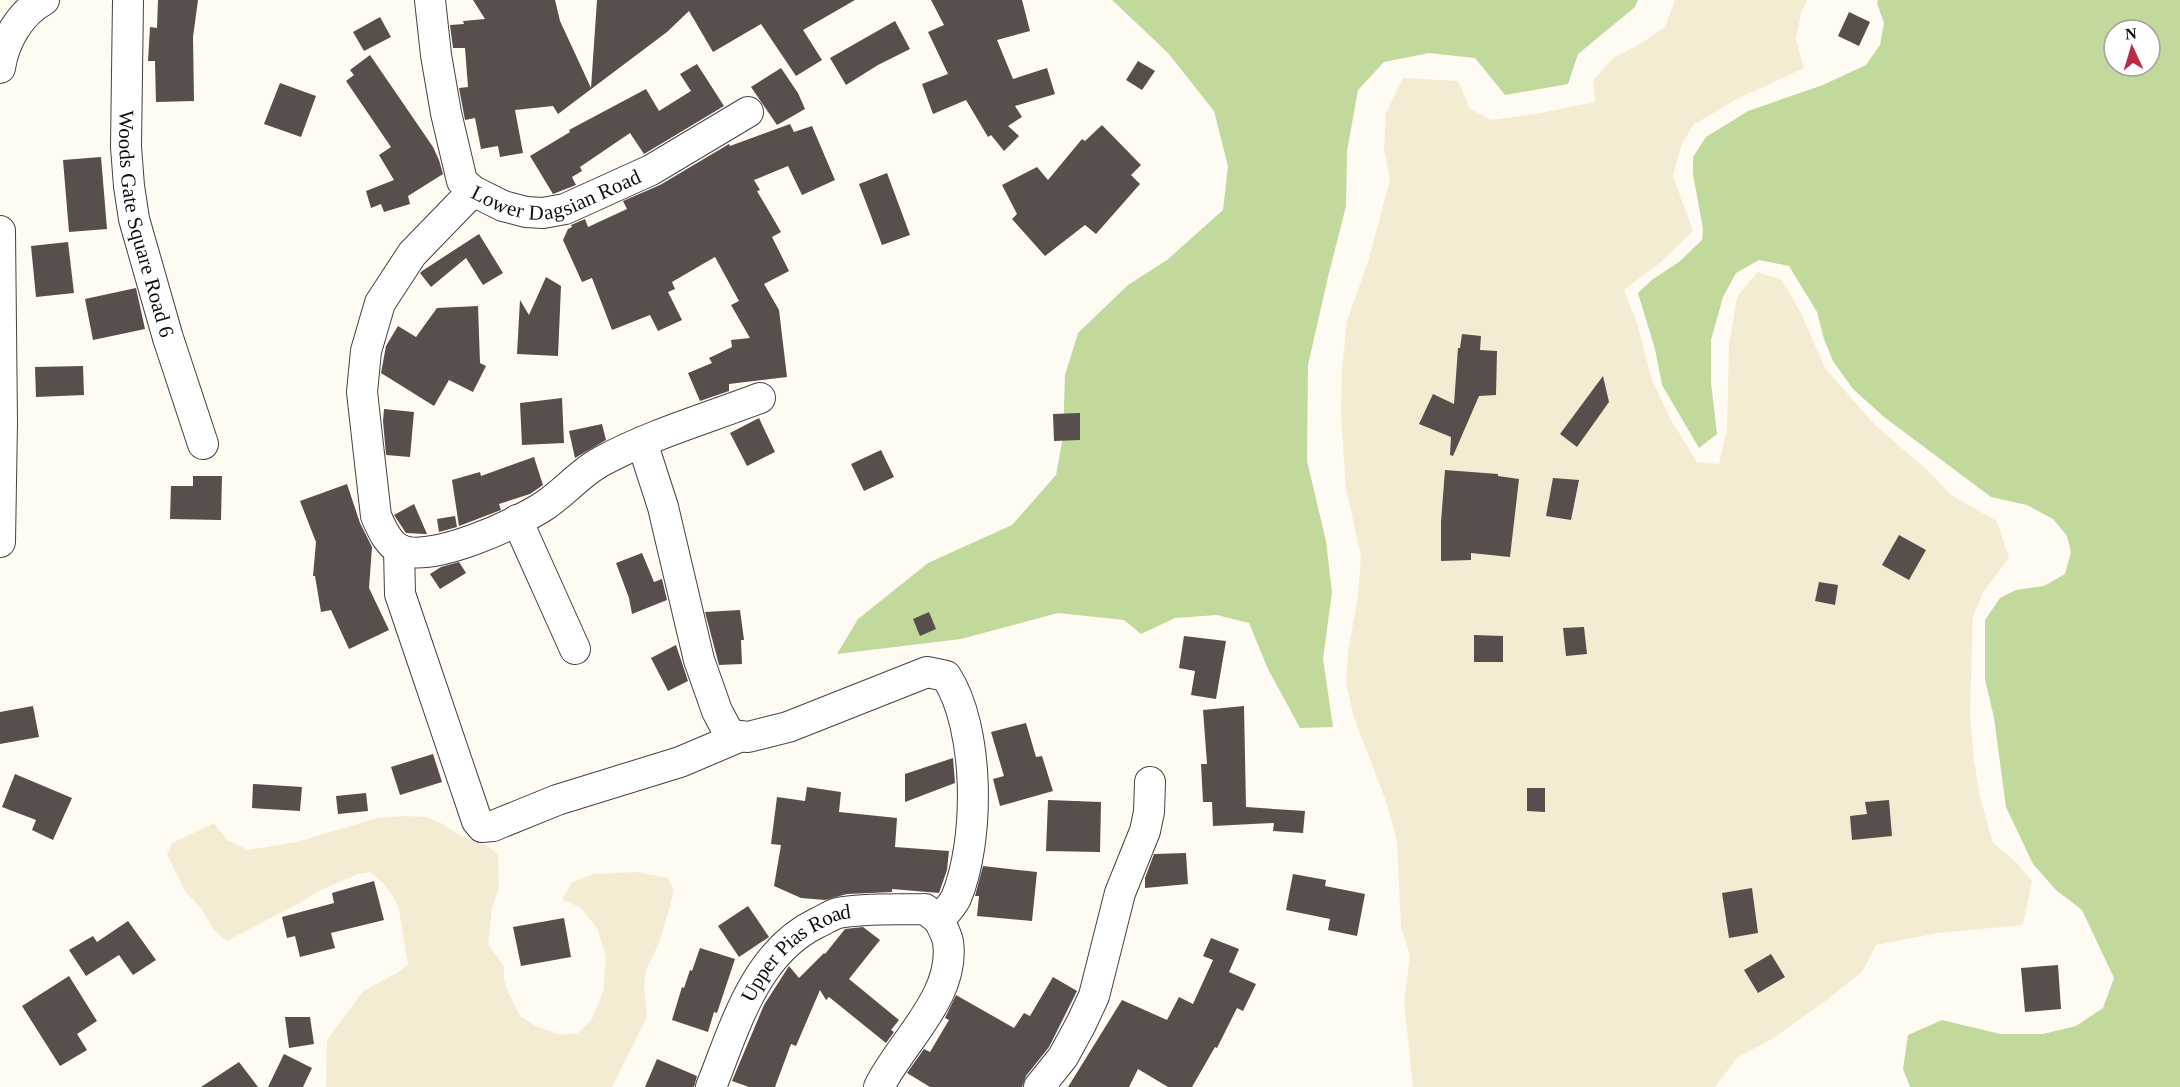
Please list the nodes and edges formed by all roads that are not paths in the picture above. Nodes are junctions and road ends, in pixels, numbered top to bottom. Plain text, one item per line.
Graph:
1 (44, 0) edge
2 (128, 0) edge
3 (430, 0) edge
4 (0, 68) edge
5 (748, 112) dead end
6 (473, 191) junction
7 (0, 231) edge
8 (760, 399) dead end
9 (642, 442) junction
10 (203, 444) dead end
11 (517, 520) junction
12 (0, 542) edge
13 (399, 549) junction
14 (575, 650) dead end
15 (739, 737) junction
16 (1150, 782) dead end
17 (939, 920) junction
18 (711, 1087) edge
19 (879, 1087) edge
20 (1039, 1087) edge

1 - 4 street
2 - 10 street, Woods Gate Square Road 6
3 - 6 street, Lower Dagsian Road
5 - 6 street, Lower Dagsian Road
6 - 13 street
7 - 12 street
8 - 9 street
9 - 11 street
9 - 15 street
11 - 13 street
11 - 14 street
13 - 15 street
15 - 17 street
16 - 20 street
17 - 18 street, Upper Pias Road
17 - 19 street

